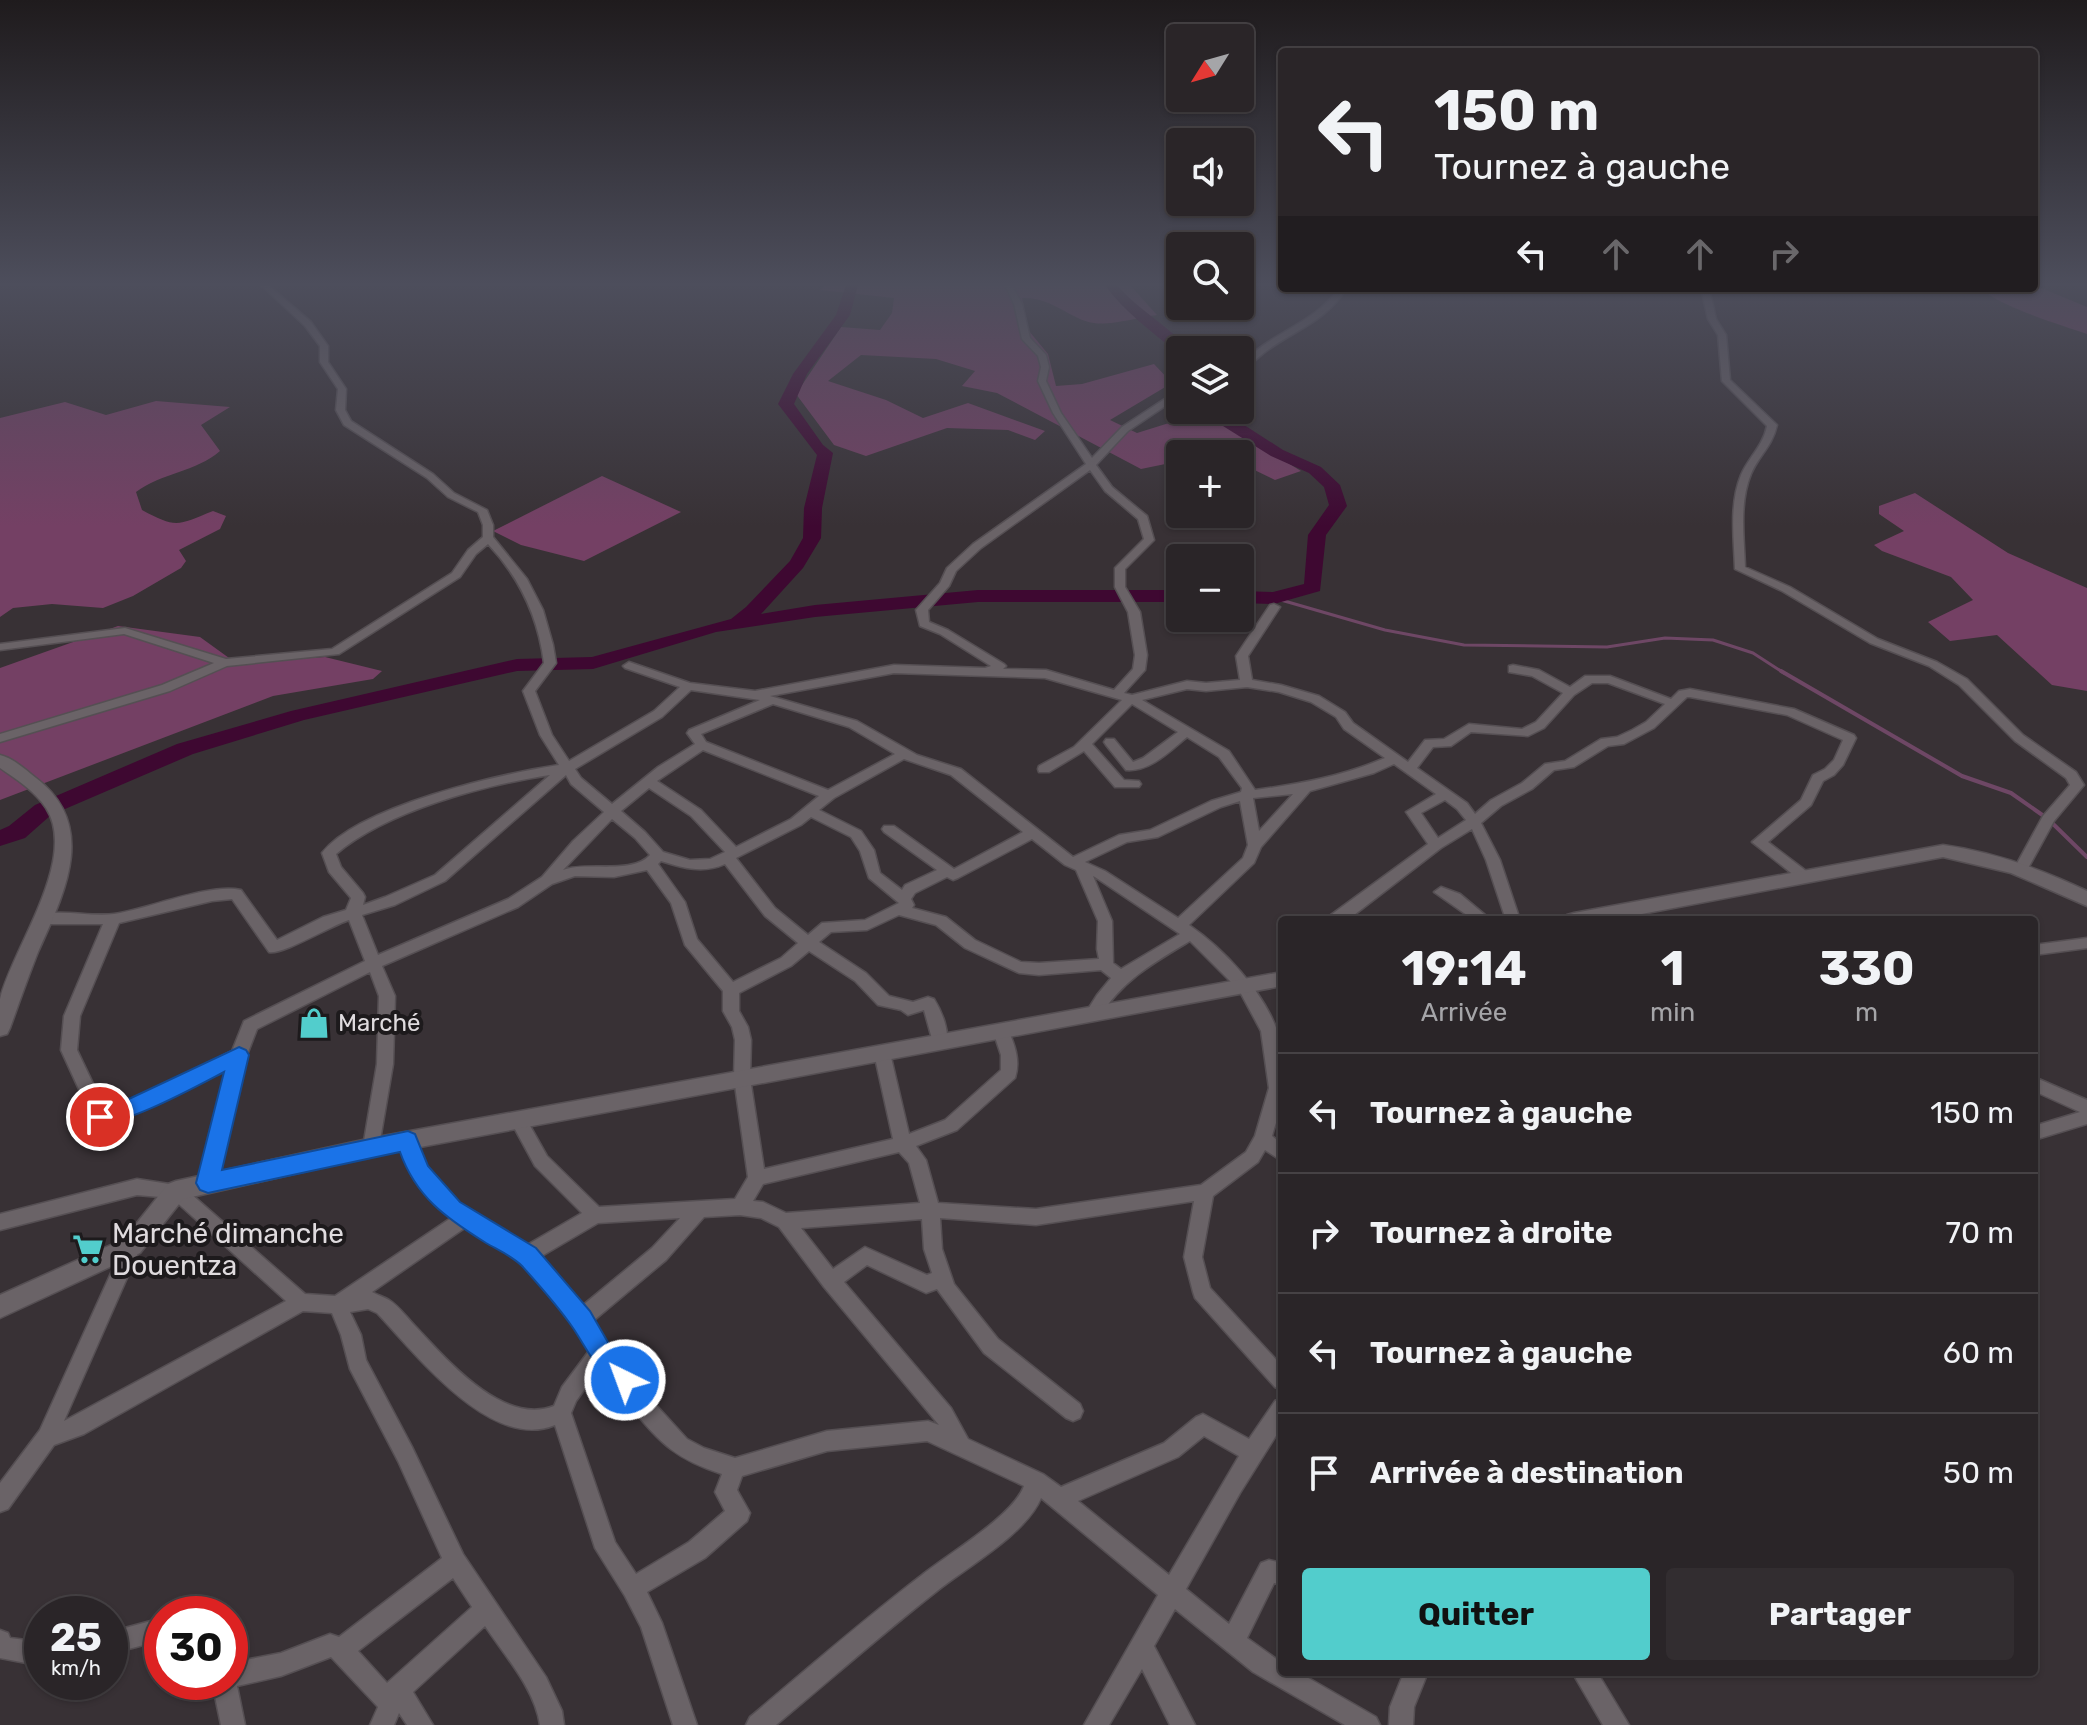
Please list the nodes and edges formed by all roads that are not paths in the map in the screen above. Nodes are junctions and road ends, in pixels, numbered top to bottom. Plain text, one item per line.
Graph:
1 (326, 366) edge
2 (1045, 366) edge
3 (1725, 366) edge
4 (1166, 401) edge
5 (1091, 465) junction
6 (488, 538) junction
7 (1274, 607) dead end
8 (0, 647) edge
9 (225, 663) junction
10 (629, 666) dead end
11 (1513, 669) dead end
12 (985, 673) junction
13 (1247, 683) junction
14 (688, 686) junction
15 (1570, 692) junction
16 (755, 695) junction
17 (1124, 696) junction
18 (772, 700) junction
19 (1672, 703) junction
20 (1185, 733) junction
21 (0, 738) edge
22 (1110, 742) dead end
23 (1084, 743) junction
24 (702, 745) junction
25 (904, 754) junction
26 (1395, 759) junction
27 (0, 760) edge
28 (565, 769) junction
29 (1044, 769) dead end
30 (1409, 769) junction
31 (650, 783) junction
32 (1134, 784) dead end
33 (1305, 788) junction
34 (1446, 794) junction
35 (829, 795) junction
36 (1246, 795) junction
37 (808, 810) junction
38 (614, 812) junction
39 (1475, 821) junction
40 (889, 829) dead end
41 (1033, 833) junction
42 (1255, 845) junction
43 (1436, 845) junction
44 (730, 855) junction
45 (654, 859) junction
46 (1076, 864) junction
47 (2021, 869) junction
48 (948, 871) junction
49 (1805, 877) junction
50 (547, 881) junction
51 (1441, 892) dead end
52 (2087, 899) edge
53 (902, 905) junction
54 (353, 912) junction
55 (1339, 916) edge
56 (1479, 916) edge
57 (1512, 916) edge
58 (1595, 916) edge
59 (45, 919) junction
60 (113, 919) junction
61 (1185, 930) junction
62 (806, 942) junction
63 (2087, 943) edge
64 (2038, 949) edge
65 (374, 963) junction
66 (1104, 964) junction
67 (1119, 976) junction
68 (1278, 980) edge
69 (1245, 986) junction
70 (731, 990) junction
71 (1093, 1014) junction
72 (0, 1028) edge
73 (1001, 1031) junction
74 (940, 1042) junction
75 (882, 1053) junction
76 (1277, 1054) edge
77 (239, 1055) junction
78 (742, 1078) junction
79 (2038, 1086) edge
80 (2087, 1108) edge
81 (2087, 1117) edge
82 (518, 1120) junction
83 (2038, 1132) edge
84 (1263, 1138) junction
85 (408, 1141) junction
86 (903, 1144) junction
87 (372, 1147) junction
88 (1278, 1151) edge
89 (757, 1178) junction
90 (208, 1183) junction
91 (176, 1191) junction
92 (1205, 1192) junction
93 (740, 1207) junction
94 (701, 1208) junction
95 (931, 1210) junction
96 (595, 1215) junction
97 (466, 1217) junction
98 (785, 1221) junction
99 (0, 1222) edge
100 (132, 1246) junction
101 (527, 1255) junction
102 (943, 1278) junction
103 (831, 1281) junction
104 (301, 1302) junction
105 (338, 1305) junction
106 (0, 1307) edge
107 (581, 1319) junction
108 (600, 1352) junction
109 (1278, 1376) edge
110 (1073, 1411) dead end
111 (561, 1413) junction
112 (1278, 1414) edge
113 (47, 1437) junction
114 (960, 1444) junction
115 (1251, 1452) junction
116 (735, 1468) junction
117 (1036, 1481) junction
118 (1059, 1499) junction
119 (0, 1501) edge
120 (455, 1562) junction
121 (1278, 1573) edge
122 (633, 1588) junction
123 (1173, 1591) junction
124 (485, 1611) junction
125 (1233, 1640) junction
126 (0, 1641) edge
127 (1143, 1648) junction
128 (341, 1649) junction
129 (24, 1651) edge
130 (248, 1674) edge
131 (1278, 1675) edge
132 (1280, 1676) edge
133 (1414, 1676) edge
134 (1586, 1676) edge
135 (398, 1690) junction
136 (228, 1700) edge
137 (1354, 1722) edge
138 (233, 1725) edge
139 (382, 1725) edge
140 (421, 1725) edge
141 (552, 1725) edge
142 (685, 1725) edge
143 (758, 1725) edge
144 (1096, 1725) edge
145 (1183, 1725) edge
146 (1401, 1725) edge
147 (1617, 1725) edge

1 - 6 street
2 - 5 street
3 - 47 street
4 - 5 street
5 - 12 street
5 - 17 street
6 - 9 street
6 - 28 street
7 - 13 street
8 - 9 street
9 - 21 street
10 - 14 street
11 - 15 street
12 - 16 street
12 - 17 street
13 - 17 street
13 - 26 street
14 - 16 street
14 - 28 street
15 - 19 street
15 - 30 street
16 - 18 street
17 - 20 street
17 - 23 street
18 - 24 street
18 - 25 street
19 - 39 street
19 - 49 street
20 - 22 street
20 - 36 street
23 - 29 street
23 - 32 street
24 - 31 street
24 - 35 street
25 - 35 street
25 - 41 street
26 - 30 street
26 - 33 street
27 - 59 street
28 - 38 street
28 - 54 street
28 - 54 street
30 - 34 street
31 - 38 street
31 - 44 street
33 - 36 street
33 - 42 street
34 - 39 street
34 - 43 street
35 - 37 street
36 - 42 street
36 - 46 street
37 - 44 street
37 - 53 street
38 - 45 street
38 - 50 street
39 - 43 street
39 - 57 street
40 - 48 street
41 - 46 street
41 - 48 street
42 - 61 street
43 - 55 street
44 - 45 street
44 - 62 street
45 - 50 street
45 - 70 street
46 - 61 street
46 - 66 street
47 - 49 street
47 - 52 street
48 - 53 street
49 - 58 street
50 - 65 street
51 - 56 street
53 - 62 street
53 - 66 street
54 - 60 street
54 - 65 street
59 - 60 street
59 - 72 street
60 - 77 street
61 - 67 street
61 - 69 street
62 - 70 street
62 - 74 street
63 - 64 street
65 - 77 street
65 - 87 street
66 - 67 street
67 - 71 street
68 - 69 street
69 - 71 street
69 - 76 street
70 - 78 street
71 - 73 street
73 - 74 street
73 - 86 street
74 - 75 street
75 - 78 street
75 - 86 street
76 - 84 street
77 - 90 street
78 - 82 street
78 - 89 street
79 - 80 street
81 - 83 street
82 - 85 street
82 - 96 street
84 - 88 street
84 - 92 street
85 - 87 street
85 - 97 street
86 - 89 street
86 - 95 street
87 - 90 street
89 - 93 street
90 - 91 street
91 - 99 street
91 - 100 street
91 - 104 street
92 - 95 street
92 - 109 street
93 - 94 street
93 - 98 street
94 - 96 street
94 - 107 street
95 - 98 street
95 - 102 street
96 - 101 street
97 - 101 street
97 - 105 street
98 - 103 street
100 - 106 street
100 - 113 street
101 - 107 street
102 - 103 street
102 - 110 street
103 - 114 street
104 - 105 street
104 - 113 street
105 - 111 street
105 - 120 street
107 - 108 street
108 - 111 street
108 - 116 street
111 - 122 street
112 - 115 street
113 - 119 street
114 - 116 street
114 - 117 street
115 - 118 street
115 - 123 street
116 - 122 street
117 - 118 street
117 - 143 street
118 - 123 street
120 - 124 street
120 - 128 street
121 - 125 street
122 - 142 street
123 - 125 street
123 - 127 street
124 - 135 street
124 - 141 street
125 - 131 street
126 - 129 street
127 - 144 street
127 - 145 street
128 - 130 street
128 - 135 street
132 - 137 street
133 - 146 street
134 - 147 street
135 - 139 street
135 - 140 street
136 - 138 street

